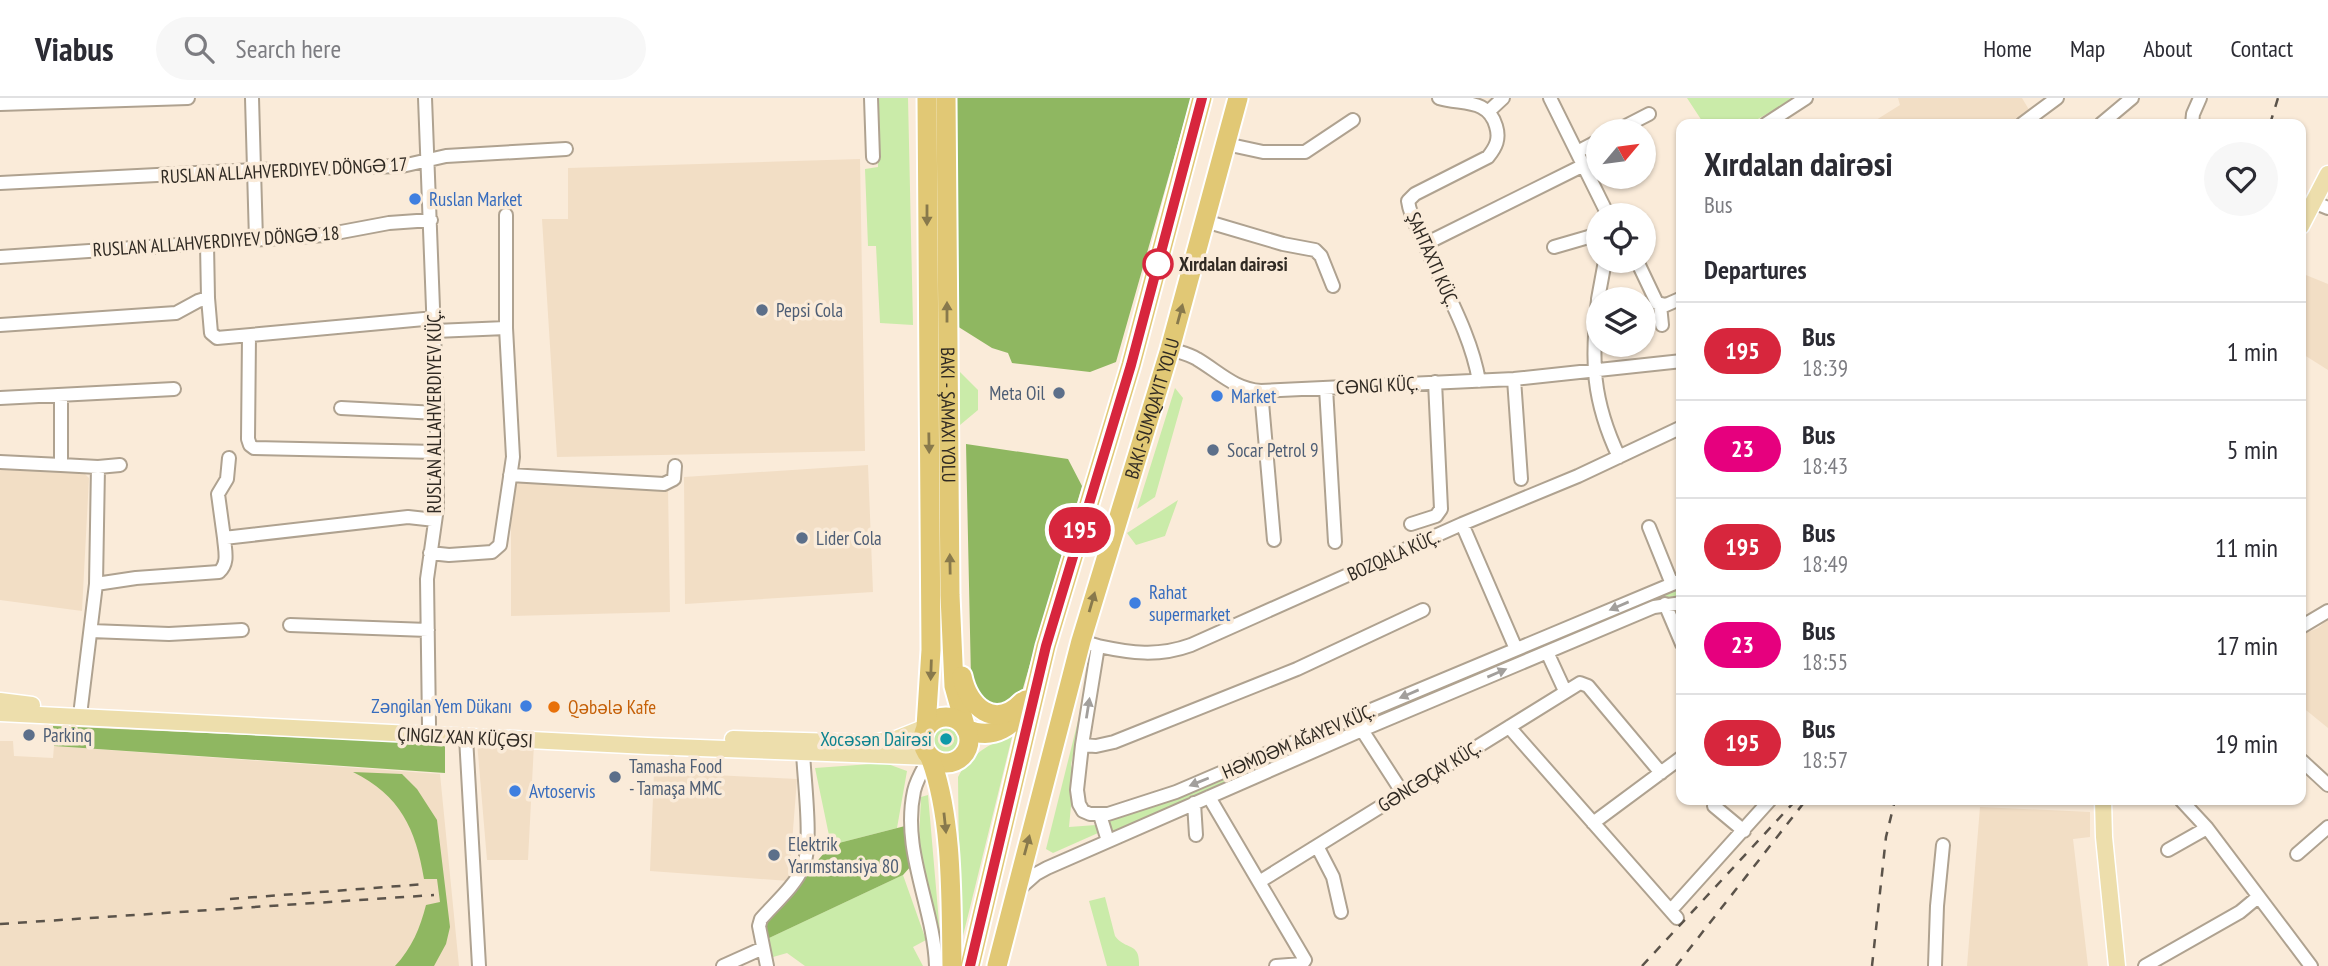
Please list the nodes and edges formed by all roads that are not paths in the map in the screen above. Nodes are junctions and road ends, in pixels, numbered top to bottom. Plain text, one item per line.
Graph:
1 (188, 98) edge
2 (252, 98) edge
3 (425, 98) edge
4 (871, 98) edge
5 (924, 98) edge
6 (946, 98) edge
7 (1202, 98) edge
8 (1238, 98) edge
9 (1439, 98) edge
10 (1503, 98) edge
11 (1550, 98) edge
12 (1806, 98) edge
13 (2057, 98) edge
14 (2132, 98) edge
15 (2200, 98) edge
16 (0, 104) edge
17 (1489, 111) junction
18 (1649, 114) dead end
19 (1639, 119) edge
20 (1774, 119) edge
21 (2029, 119) edge
22 (2107, 119) edge
23 (2193, 119) edge
24 (1353, 120) dead end
25 (1226, 144) junction
26 (1586, 147) edge
27 (566, 149) dead end
28 (1577, 152) junction
29 (873, 157) dead end
30 (428, 161) junction
31 (1584, 165) junction
32 (255, 170) junction
33 (2328, 174) edge
34 (0, 183) edge
35 (2322, 199) edge
36 (1602, 203) edge
37 (506, 215) dead end
38 (431, 220) junction
39 (2306, 220) edge
40 (1206, 221) junction
41 (1586, 238) edge
42 (256, 240) junction
43 (207, 244) junction
44 (1425, 244) junction
45 (1554, 247) dead end
46 (0, 257) edge
47 (1642, 273) edge
48 (1333, 286) dead end
49 (208, 298) junction
50 (1676, 301) edge
51 (1660, 305) junction
52 (435, 324) junction
53 (0, 325) edge
54 (1662, 325) dead end
55 (506, 328) junction
56 (249, 336) junction
57 (1170, 349) junction
58 (1593, 357) edge
59 (1676, 362) edge
60 (1593, 370) junction
61 (1514, 379) junction
62 (1479, 381) junction
63 (1435, 382) junction
64 (1326, 388) junction
65 (174, 389) dead end
66 (1261, 391) junction
67 (61, 395) junction
68 (0, 398) edge
69 (341, 408) dead end
70 (438, 412) junction
71 (1676, 430) edge
72 (438, 452) junction
73 (1619, 457) junction
74 (229, 458) dead end
75 (0, 462) edge
76 (120, 465) dead end
77 (61, 466) junction
78 (675, 466) dead end
79 (98, 467) junction
80 (510, 475) junction
81 (1521, 479) dead end
82 (435, 520) junction
83 (1411, 524) dead end
84 (1462, 524) junction
85 (1649, 527) dead end
86 (224, 538) junction
87 (1274, 540) dead end
88 (1335, 542) dead end
89 (430, 553) junction
90 (1676, 580) edge
91 (1676, 582) edge
92 (96, 584) junction
93 (950, 595) junction
94 (1676, 603) edge
95 (1665, 604) junction
96 (1423, 610) dead end
97 (2328, 611) edge
98 (2306, 624) edge
99 (290, 625) dead end
100 (1676, 629) edge
101 (242, 630) dead end
102 (428, 630) junction
103 (91, 631) junction
104 (1089, 643) junction
105 (1046, 646) junction
106 (1516, 649) junction
107 (1548, 652) junction
108 (1566, 691) junction
109 (1027, 696) junction
110 (0, 701) edge
111 (81, 707) junction
112 (0, 713) edge
113 (429, 725) junction
114 (926, 727) junction
115 (1509, 727) junction
116 (966, 729) junction
117 (1362, 730) junction
118 (466, 737) junction
119 (1082, 745) junction
120 (803, 752) junction
121 (930, 757) junction
122 (1676, 762) edge
123 (2306, 765) edge
124 (1661, 773) junction
125 (2328, 785) edge
126 (1402, 792) junction
127 (1209, 797) junction
128 (1194, 803) junction
129 (1766, 805) edge
130 (2103, 805) edge
131 (2186, 805) edge
132 (1714, 806) dead end
133 (1100, 815) junction
134 (1593, 822) junction
135 (2328, 827) edge
136 (2207, 828) junction
137 (1744, 831) junction
138 (1196, 835) dead end
139 (1108, 841) junction
140 (1943, 845) dead end
141 (1317, 846) junction
142 (2168, 850) dead end
143 (2297, 854) dead end
144 (1259, 883) junction
145 (1014, 894) junction
146 (2258, 897) junction
147 (1341, 912) dead end
148 (763, 948) junction
149 (998, 964) edge
150 (479, 966) edge
151 (723, 966) edge
152 (767, 966) edge
153 (936, 966) edge
154 (952, 966) edge
155 (970, 966) edge
156 (1276, 966) edge
157 (1935, 966) edge
158 (2117, 966) edge
159 (2145, 966) edge
160 (2311, 966) edge

1 - 16 street
2 - 32 street
3 - 30 street, RUSLAN ALLAHVERDIYEV KÜÇ.
4 - 29 street
5 -> 114 highway
93 -> 6 highway
7 - 105 highway
8 - 25 highway
9 - 17 street
10 - 17 street
11 - 28 street
12 - 20 street
13 - 21 street
14 - 22 street
15 - 23 street
17 - 44 street
18 - 19 street
24 - 25 street
25 - 40 highway
26 - 28 street
27 - 30 street, RUSLAN ALLAHVERDIYEV DÖNGƏ 17
28 - 31 street
30 - 32 street, RUSLAN ALLAHVERDIYEV DÖNGƏ 17
30 - 38 street, RUSLAN ALLAHVERDIYEV KÜÇ.
31 - 36 street
31 - 44 street
32 - 34 street, RUSLAN ALLAHVERDIYEV DÖNGƏ 17
32 - 42 street
33 - 35 main road
35 - 39 main road
37 - 55 street
38 - 42 street, RUSLAN ALLAHVERDIYEV DÖNGƏ 18
38 - 52 street, RUSLAN ALLAHVERDIYEV KÜÇ.
40 - 48 street
57 -> 40 highway
41 - 45 street
42 - 43 street, RUSLAN ALLAHVERDIYEV DÖNGƏ 18
43 - 46 street, RUSLAN ALLAHVERDIYEV DÖNGƏ 18
43 - 49 street
44 - 62 street
47 - 51 street
49 - 53 street
49 - 56 street
50 - 51 street
51 - 54 street
52 - 55 street
52 - 56 street
52 - 70 street, RUSLAN ALLAHVERDIYEV KÜÇ.
55 - 80 street
56 - 72 street
57 - 66 street, CƏNGI KÜÇ.
104 -> 57 highway
58 - 60 street
59 - 60 street, CƏNGI KÜÇ.
60 - 61 street, CƏNGI KÜÇ.
60 - 73 street
61 - 62 street, CƏNGI KÜÇ.
61 - 81 street
62 - 63 street, CƏNGI KÜÇ.
63 - 64 street, CƏNGI KÜÇ.
63 - 83 street
64 - 66 street, CƏNGI KÜÇ.
64 - 88 street
65 - 67 street
66 - 87 street
67 - 68 street
67 - 77 street
69 - 70 street
70 - 72 street, RUSLAN ALLAHVERDIYEV KÜÇ.
71 - 73 street, BOZQALA KÜÇ.
72 - 82 street, RUSLAN ALLAHVERDIYEV KÜÇ.
73 - 84 street, BOZQALA KÜÇ.
74 - 86 street
75 - 77 street
76 - 79 street
77 - 79 street
78 - 80 street
79 - 92 street
80 - 89 street
82 - 86 street
82 - 89 street, RUSLAN ALLAHVERDIYEV KÜÇ.
84 - 104 street, BOZQALA KÜÇ.
84 - 106 street
85 - 90 street
86 - 92 street
89 - 102 street, RUSLAN ALLAHVERDIYEV KÜÇ.
91 -> 106 street, HƏMDƏM AĞAYEV KÜÇ.
92 - 103 street
93 - 109 highway
93 - 116 highway
94 - 95 street
95 - 100 street
95 - 107 street
96 - 119 street
97 - 98 street
99 - 102 street
101 - 103 street
102 - 113 street, RUSLAN ALLAHVERDIYEV KÜÇ.
103 - 111 street
119 -> 104 street
145 -> 104 highway
105 - 109 highway
105 - 155 highway
106 -> 133 street, HƏMDƏM AĞAYEV KÜÇ.
107 - 108 street
117 -> 107 street
108 - 115 street, GƏNCƏÇAY KÜÇ.
108 - 124 street
109 - 116 highway
110 - 111 main road, ÇINGIZ XAN KÜÇƏSI
111 - 113 main road, ÇINGIZ XAN KÜÇƏSI
112 - 118 main road, ÇINGIZ XAN KÜÇƏSI
113 - 114 main road, ÇINGIZ XAN KÜÇƏSI
114 - 116 highway
114 - 121 highway
115 - 126 street, GƏNCƏÇAY KÜÇ.
115 - 134 street
116 - 121 highway
117 - 126 street
117 - 127 street
118 - 120 main road, ÇINGIZ XAN KÜÇƏSI
118 - 150 street
119 - 133 street
120 - 121 main road, ÇINGIZ XAN KÜÇƏSI
120 - 148 street
121 - 153 street
121 -> 154 highway
122 - 124 street
123 - 125 street
124 - 134 street
126 - 141 street, GƏNCƏÇAY KÜÇ.
127 - 128 street
127 - 144 street
128 - 138 street
128 - 139 street
129 - 137 street
130 - 158 main road
131 - 136 street
132 - 137 street
133 - 139 street
134 - 137 street
135 - 143 street
136 - 142 street
136 - 146 street
139 - 145 street
140 - 157 street
141 - 144 street, GƏNCƏÇAY KÜÇ.
141 - 147 street
144 - 156 street
145 - 149 highway
146 - 159 street
146 - 160 street
148 - 151 street
148 - 152 street

